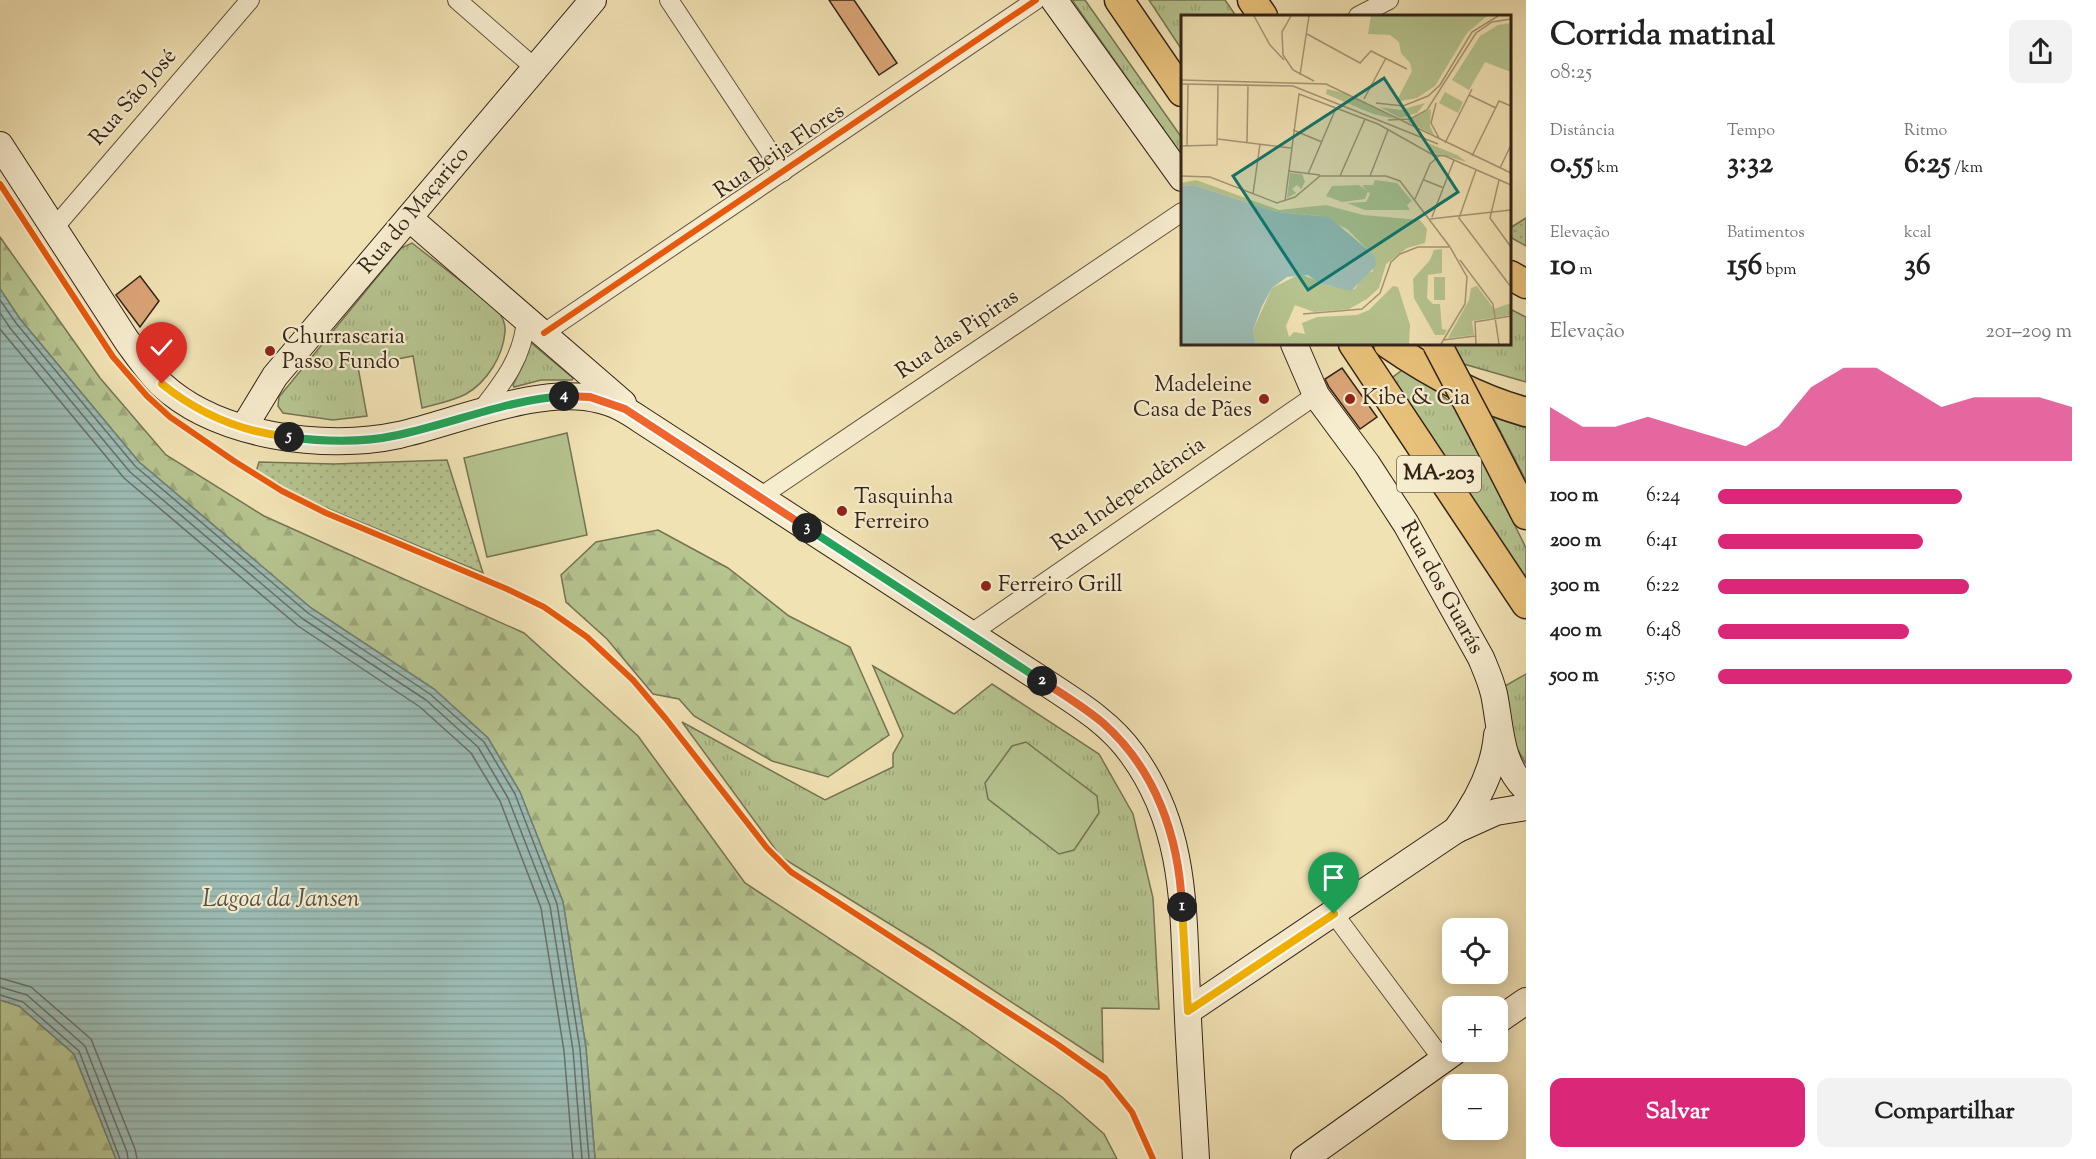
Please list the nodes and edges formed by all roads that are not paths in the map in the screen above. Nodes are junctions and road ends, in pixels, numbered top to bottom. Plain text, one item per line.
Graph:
1 (250, 0) edge
2 (457, 0) edge
3 (593, 0) edge
4 (669, 0) edge
5 (1036, 0) edge
6 (1054, 0) edge
7 (1119, 0) edge
8 (1252, 0) edge
9 (1389, 0) edge
10 (1262, 15) edge
11 (1360, 15) edge
12 (535, 68) junction
13 (1181, 91) edge
14 (0, 145) edge
15 (783, 172) junction
16 (1181, 177) edge
17 (1181, 213) edge
18 (409, 218) junction
19 (54, 228) junction
20 (1511, 276) edge
21 (1526, 284) edge
22 (535, 326) junction
23 (1294, 345) edge
24 (1354, 345) edge
25 (1391, 345) edge
26 (1438, 345) edge
27 (1316, 395) junction
28 (1526, 412) edge
29 (479, 413) junction
30 (641, 420) junction
31 (244, 427) junction
32 (760, 497) junction
33 (1526, 515) edge
34 (1526, 604) edge
35 (970, 634) junction
36 (1498, 726) junction
37 (1524, 794) edge
38 (1456, 830) junction
39 (1334, 914) junction
40 (1526, 1001) edge
41 (1188, 1011) junction
42 (1508, 1013) edge
43 (1442, 1047) edge
44 (1442, 1061) edge
45 (1196, 1159) edge
46 (1304, 1159) edge

1 - 19 street, Rua São José
2 - 12 street
3 - 12 street, Rua do Maçarico
4 - 15 street
5 - 15 street, Rua Beija Flores
6 - 16 street
7 - 13 main road
8 - 10 main road
9 - 11 street
12 - 18 street, Rua do Maçarico
14 - 19 street
15 - 22 street, Rua Beija Flores
17 - 32 street, Rua das Pipiras
18 - 22 street
18 - 31 street, Rua do Maçarico
19 - 31 street
20 - 21 main road
22 - 29 street
22 - 30 street
23 - 27 street, Rua dos Guarás
24 - 34 main road, MA-203
25 - 28 main road
26 - 33 main road, MA-203, bridge
27 - 35 street, Rua Independência
27 - 36 street, Rua dos Guarás
29 - 30 street
29 - 31 street
30 - 32 street
32 - 35 street
35 - 41 street
36 - 37 street, Rua dos Guarás
36 - 38 street
37 - 38 street
38 - 39 street
39 - 41 street
39 - 43 street
40 - 42 street
41 - 45 street
44 - 46 street

